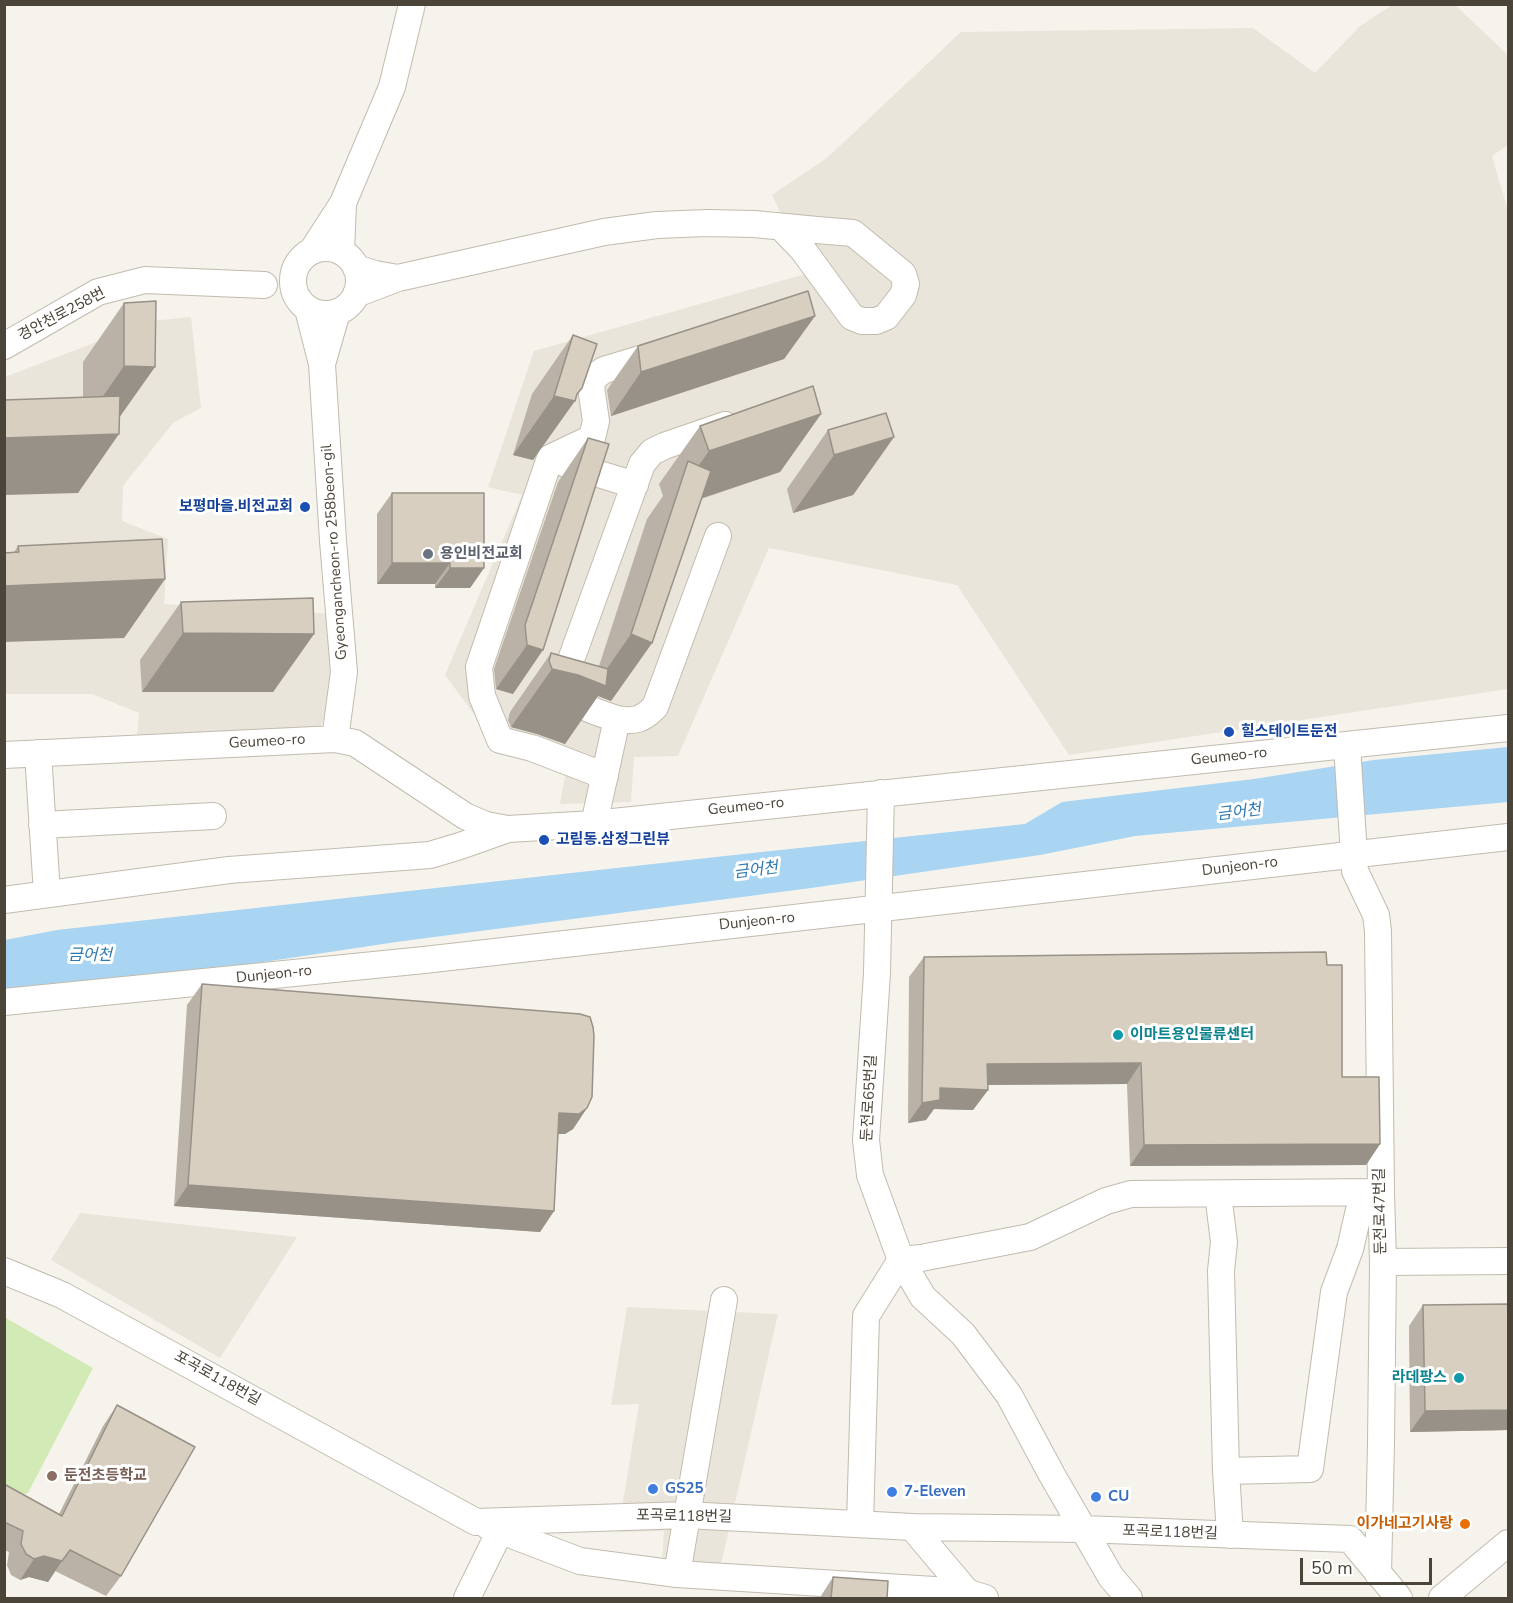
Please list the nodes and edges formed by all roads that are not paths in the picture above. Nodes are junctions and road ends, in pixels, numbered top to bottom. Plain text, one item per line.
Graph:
1 (412, 4) edge
2 (343, 203) junction
3 (781, 227) junction
4 (312, 251) junction
5 (349, 259) junction
6 (294, 272) junction
7 (398, 278) junction
8 (264, 285) junction
9 (356, 294) junction
10 (303, 305) junction
11 (337, 312) junction
12 (4, 346) edge
13 (681, 346) edge
14 (322, 364) junction
15 (742, 420) edge
16 (550, 459) junction
17 (634, 485) junction
18 (718, 536) dead end
19 (617, 719) junction
20 (1509, 728) edge
21 (335, 739) junction
22 (1347, 745) junction
23 (38, 753) junction
24 (4, 755) edge
25 (605, 776) junction
26 (881, 800) junction
27 (213, 816) dead end
28 (594, 824) junction
29 (42, 825) junction
30 (508, 829) junction
31 (1509, 837) edge
32 (1354, 854) junction
33 (47, 894) junction
34 (4, 900) edge
35 (878, 901) junction
36 (4, 1002) edge
37 (1381, 1192) junction
38 (1218, 1194) junction
39 (901, 1260) junction
40 (1509, 1261) edge
41 (1383, 1262) junction
42 (4, 1271) edge
43 (724, 1300) dead end
44 (1226, 1471) junction
45 (686, 1515) junction
46 (476, 1521) junction
47 (860, 1524) junction
48 (912, 1527) junction
49 (1082, 1529) junction
50 (500, 1531) junction
51 (1230, 1535) junction
52 (1509, 1543) edge
53 (677, 1574) junction
54 (1378, 1574) junction
55 (974, 1596) edge
56 (467, 1599) edge
57 (1129, 1599) edge
58 (1399, 1599) edge
59 (1442, 1599) edge

1 - 2 street
2 - 4 street
2 - 5 street
3 - 3 street
3 - 7 street
4 - 5 street
4 - 6 street
5 - 7 street
5 - 9 street
6 - 8 street
6 - 10 street
7 - 9 street
8 - 10 street
8 - 12 street, 경안천로258번
9 - 11 street
10 - 11 street
10 - 14 street
11 - 14 street
13 - 16 street
14 - 21 street, Gyeongancheon-ro 258beon-gil
15 - 17 street
16 - 17 street
16 - 25 street
17 - 19 street
18 - 19 street
19 - 25 street
20 - 22 street, Geumeo-ro
21 - 23 street, Geumeo-ro
21 - 30 street, Geumeo-ro
22 - 26 street, Geumeo-ro
22 - 32 street, 둔전로47번길
23 - 24 street, Geumeo-ro
23 - 29 street
25 - 28 street
26 - 28 street, Geumeo-ro
26 - 35 street, 둔전로65번길
27 - 29 street
28 - 30 street, Geumeo-ro
29 - 33 street
30 - 33 street
31 - 32 street, Dunjeon-ro
32 - 35 street, Dunjeon-ro
32 - 37 street, 둔전로47번길
33 - 34 street
35 - 36 street, Dunjeon-ro
35 - 39 street, 둔전로65번길
37 - 38 street
37 - 41 street, 둔전로47번길
37 - 44 street
38 - 39 street
38 - 44 street
39 - 47 street
39 - 49 street, 둔전로65번길
40 - 41 street
41 - 54 street, 둔전로47번길
42 - 46 street, 포곡로118번길
43 - 45 street
44 - 51 street
45 - 46 street, 포곡로118번길
45 - 47 street, 포곡로118번길
45 - 53 street
46 - 50 street
47 - 48 street, 포곡로118번길
48 - 49 street, 포곡로118번길
48 - 55 street
49 - 51 street, 포곡로118번길
49 - 57 street, 둔전로65번길
50 - 53 street
50 - 56 street
51 - 54 street, 포곡로118번길
52 - 59 street
53 - 55 street
54 - 58 street, 포곡로118번길

